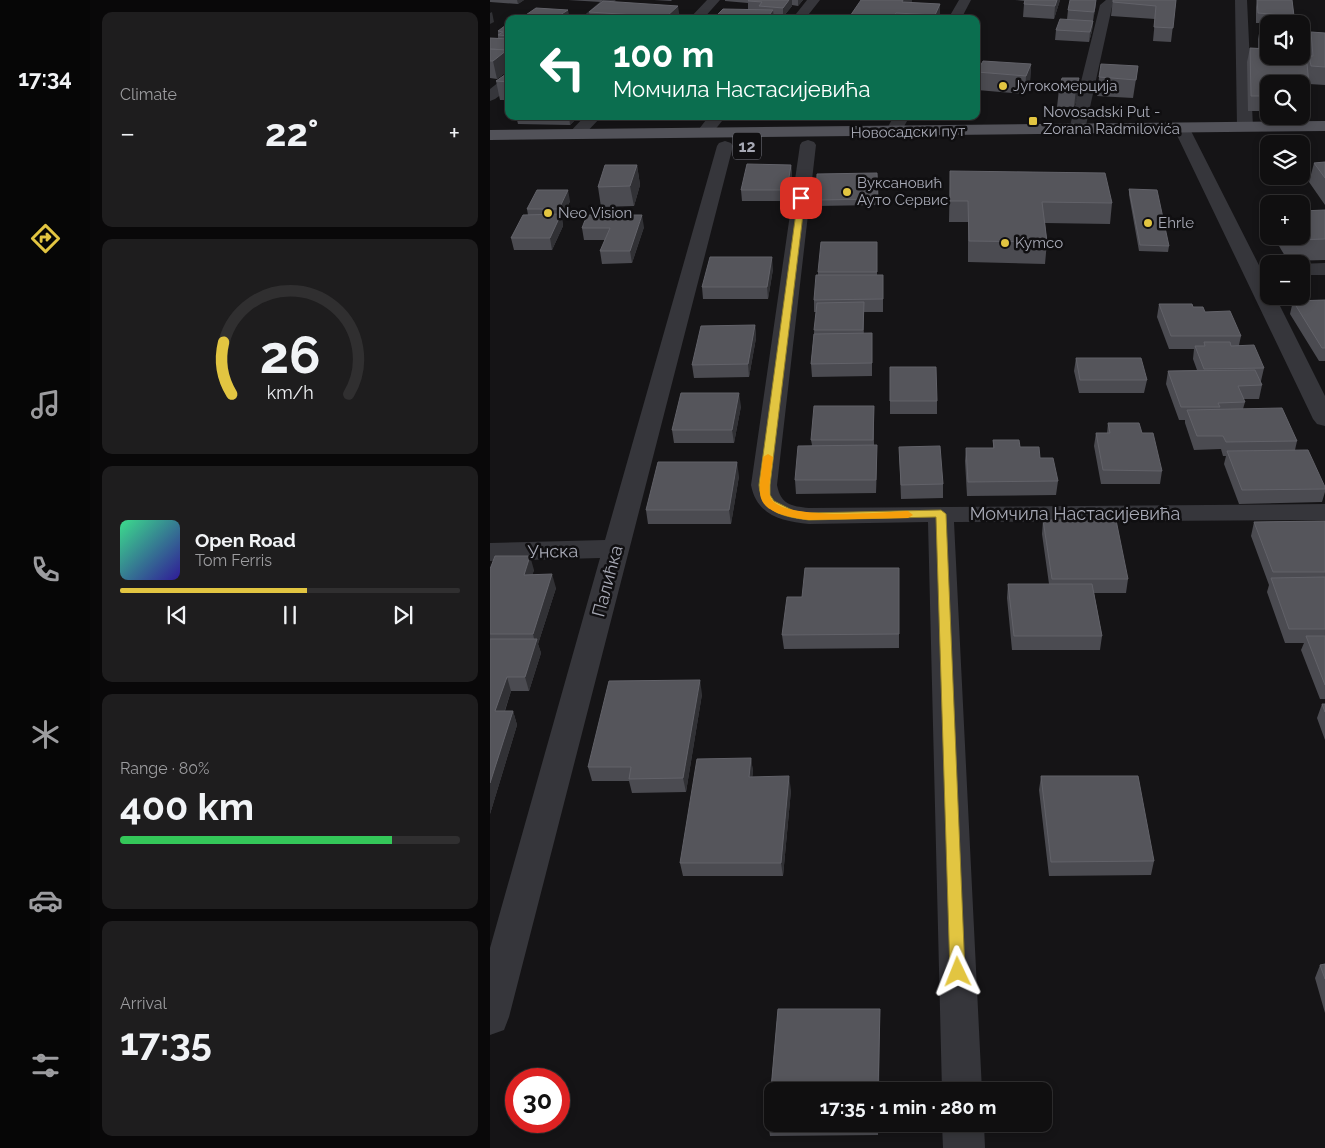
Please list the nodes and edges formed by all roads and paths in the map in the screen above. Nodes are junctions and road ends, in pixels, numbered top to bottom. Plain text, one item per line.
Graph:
1 (610, 0) edge
2 (714, 0) edge
3 (814, 0) edge
4 (965, 0) edge
5 (1115, 0) edge
6 (1241, 0) edge
7 (591, 15) edge
8 (699, 15) edge
9 (801, 15) edge
10 (956, 15) edge
11 (505, 84) edge
12 (490, 96) edge
13 (590, 120) edge
14 (718, 120) edge
15 (900, 120) edge
16 (1325, 126) edge
17 (1245, 128) junction
18 (1077, 130) junction
19 (893, 132) junction
20 (490, 135) edge
21 (575, 135) junction
22 (1185, 135) junction
23 (715, 140) junction
24 (1325, 140) edge
25 (808, 145) junction
26 (490, 148) edge
27 (1310, 269) edge
28 (1325, 269) edge
29 (1260, 270) edge
30 (1275, 305) edge
31 (1324, 417) edge
32 (1325, 512) edge
33 (941, 514) junction
34 (615, 549) junction
35 (490, 552) edge
36 (490, 1017) edge
37 (962, 1082) edge
38 (963, 1132) edge
39 (964, 1148) edge

1 - 7 street
2 - 8 street
3 - 9 street
4 - 10 street
5 - 18 street
6 - 17 street
11 - 12 street
13 - 21 street
14 - 23 street
15 - 19 street
16 - 17 main road, Новосадски пут / 12
17 - 22 main road, Новосадски пут / 12
18 - 19 main road, Новосадски пут / 12
18 - 22 main road, Новосадски пут / 12
19 - 23 main road, Новосадски пут / 12
20 - 21 main road, Новосадски пут / 12
21 - 23 main road, Новосадски пут / 12
22 - 24 main road, Новосадски пут / 12
22 - 25 main road, Новосадски пут / 12
22 - 29 street
23 - 25 main road, Новосадски пут / 12
23 - 26 main road, Новосадски пут / 12
23 - 34 street, Палићка
25 - 33 street, Момчила Настасијевића
27 - 28 street
30 - 31 street
32 - 33 street, Момчила Настасијевића
33 - 37 street
34 - 35 street, Унска
34 - 36 street, Палићка
38 - 39 street

